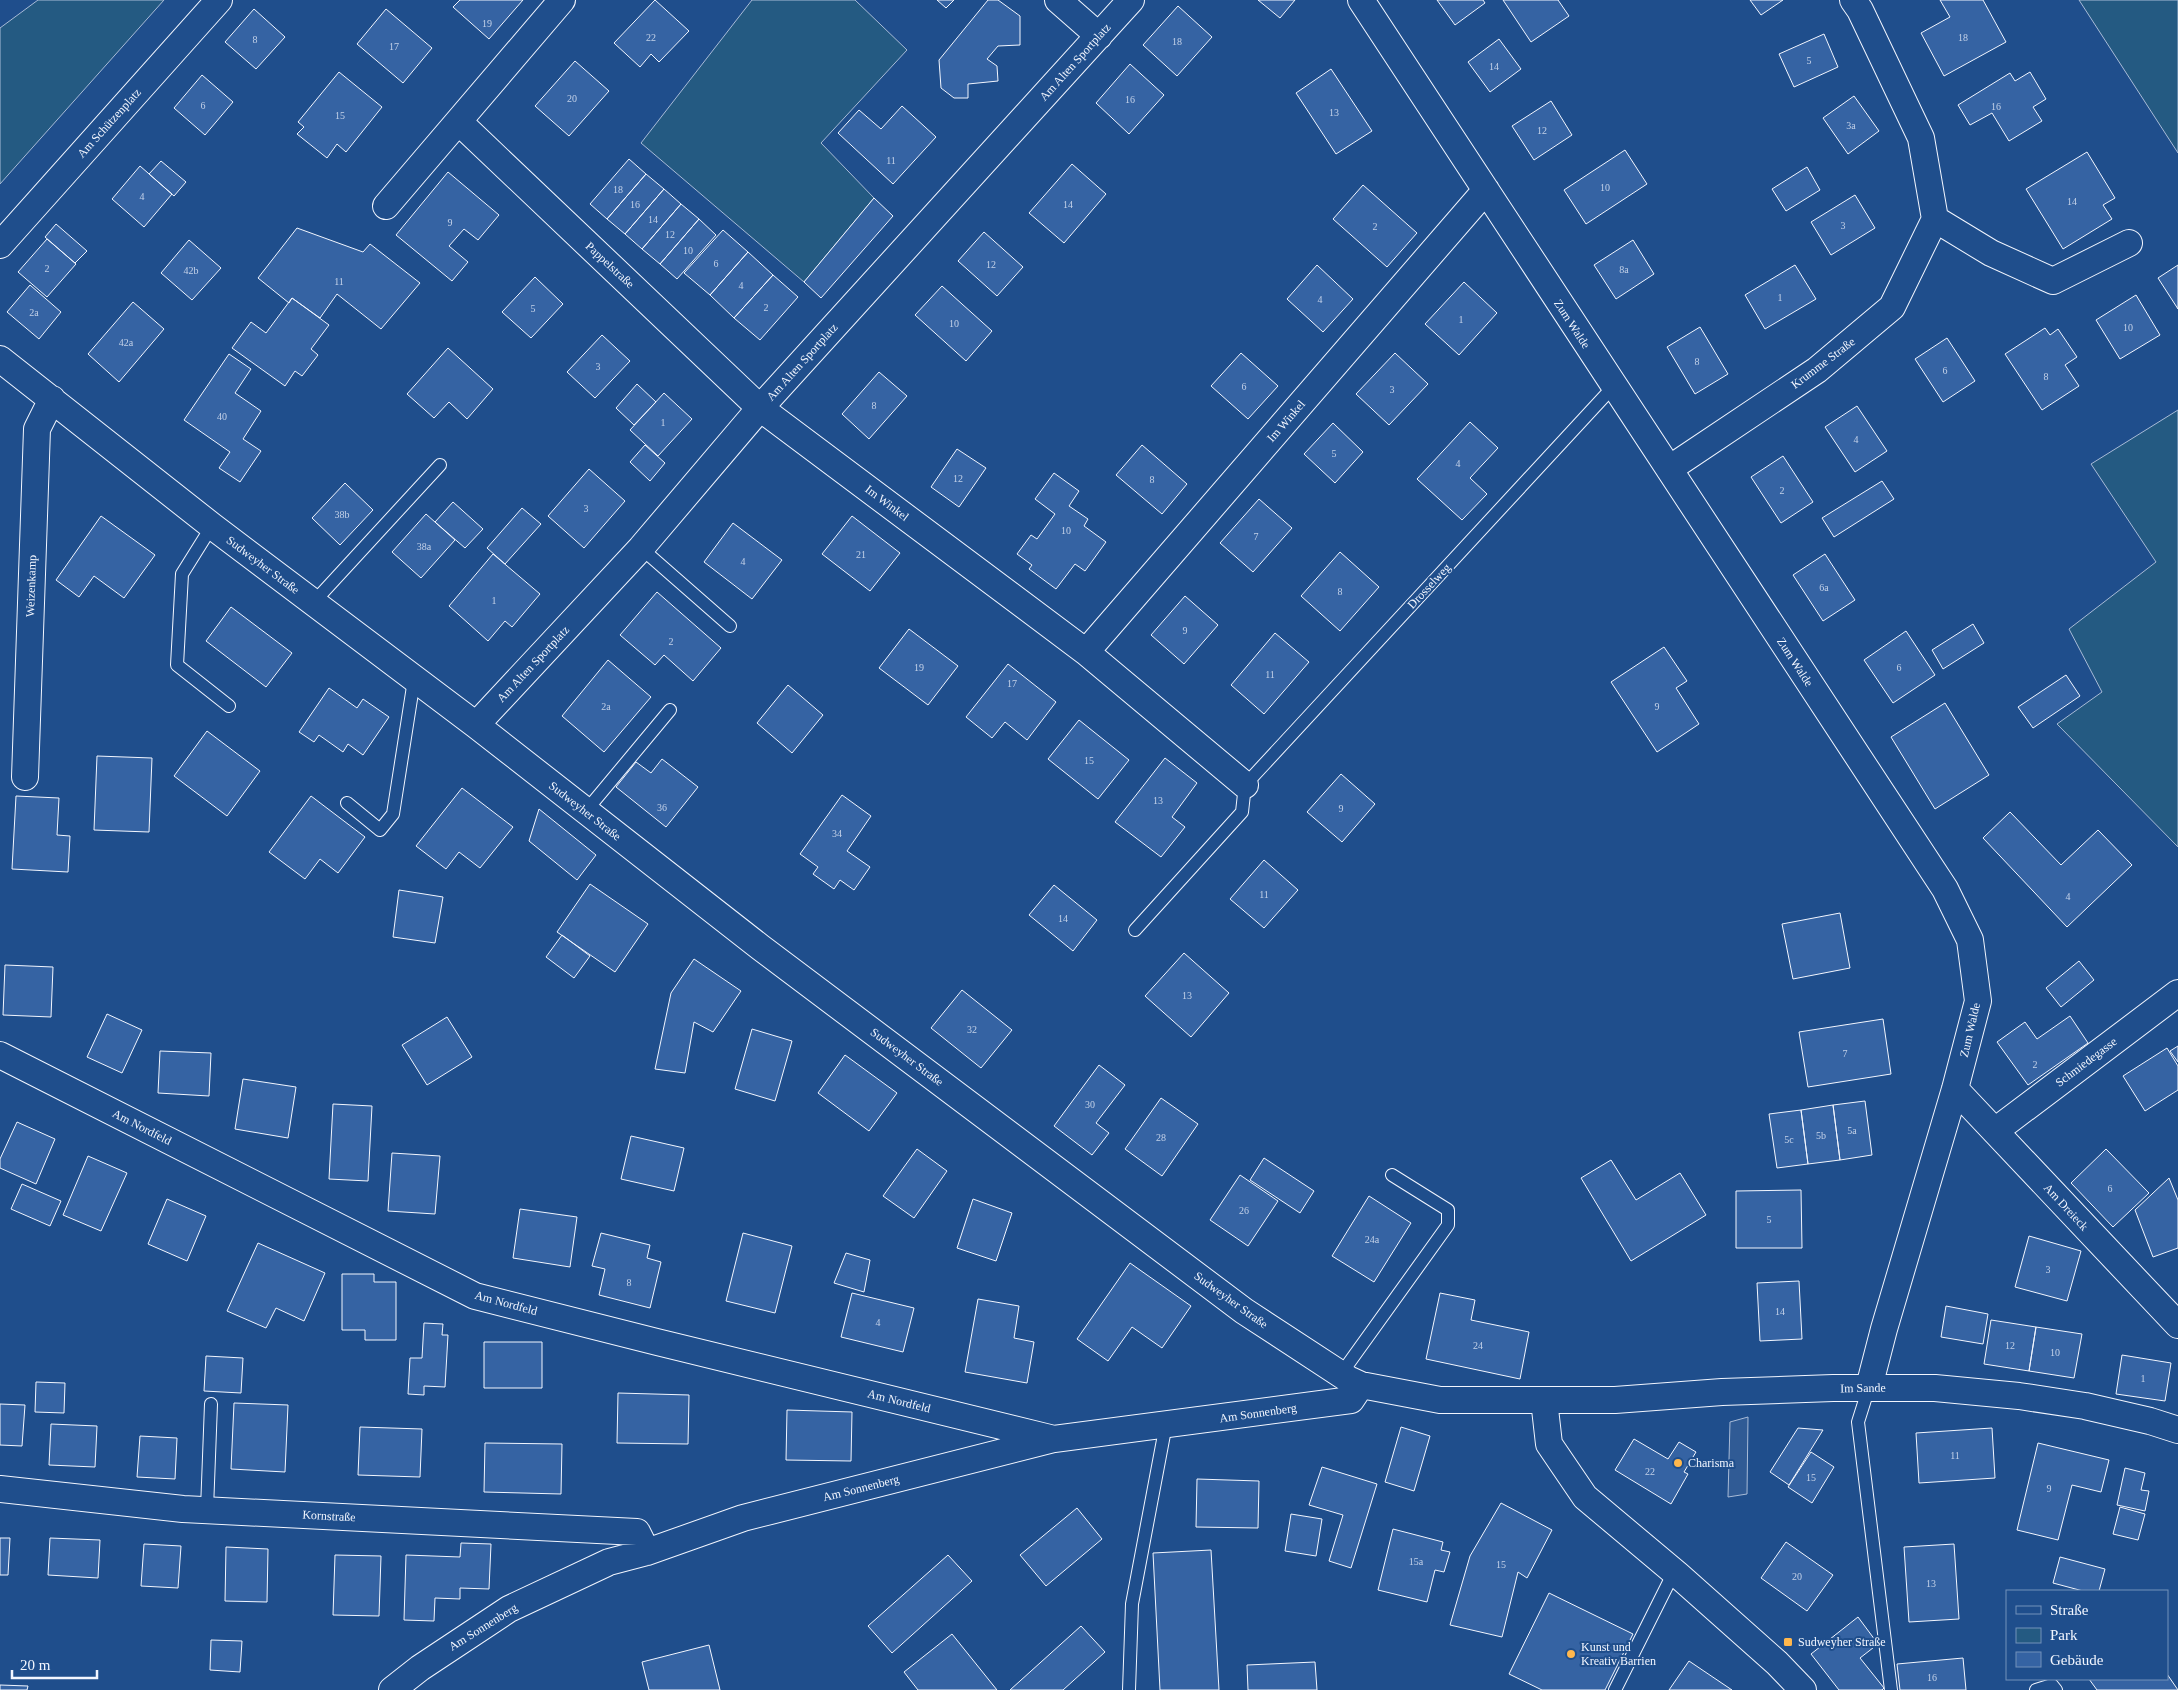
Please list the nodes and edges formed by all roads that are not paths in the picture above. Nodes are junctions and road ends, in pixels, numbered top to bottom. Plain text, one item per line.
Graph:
1 (219, 0) edge
2 (562, 0) edge
3 (1058, 0) edge
4 (1131, 0) edge
5 (1361, 0) edge
6 (1853, 0) edge
7 (1099, 36) junction
8 (459, 122) junction
9 (1486, 190) junction
10 (386, 206) dead end
11 (1936, 219) junction
12 (2129, 243) dead end
13 (0, 245) edge
14 (0, 359) edge
15 (1613, 387) junction
16 (52, 399) junction
17 (760, 408) junction
18 (440, 465) dead end
19 (1669, 469) junction
20 (212, 526) junction
21 (642, 548) junction
22 (313, 603) junction
23 (730, 626) dead end
24 (1086, 652) junction
25 (414, 680) junction
26 (229, 706) dead end
27 (670, 710) dead end
28 (476, 726) junction
29 (25, 777) dead end
30 (1245, 785) junction
31 (347, 803) dead end
32 (585, 812) junction
33 (1136, 930) dead end
34 (2178, 993) edge
35 (0, 1055) edge
36 (1955, 1088) junction
37 (1995, 1131) junction
38 (1392, 1174) dead end
39 (2178, 1325) edge
40 (1351, 1380) junction
41 (1869, 1387) junction
42 (1544, 1400) junction
43 (211, 1404) dead end
44 (1166, 1424) junction
45 (2178, 1430) edge
46 (1054, 1439) junction
47 (0, 1489) edge
48 (208, 1509) junction
49 (647, 1552) junction
50 (1674, 1572) junction
51 (392, 1690) edge
52 (1129, 1690) edge
53 (1615, 1690) edge
54 (1803, 1690) edge
55 (1891, 1690) edge
56 (2036, 1690) edge
57 (2056, 1690) edge

1 - 13 street, Am Schützenplatz
2 - 8 street
3 - 7 street
4 - 7 street, Am Alten Sportplatz
5 - 9 street, Zum Walde
6 - 11 street
7 - 17 street, Am Alten Sportplatz
8 - 10 street
8 - 17 street, Pappelstraße
9 - 15 street, Zum Walde
9 - 24 street, Im Winkel
11 - 12 street
11 - 19 street, Krumme Straße
14 - 16 street, Sudweyher Straße
15 - 19 street, Zum Walde
15 - 30 lane, Drosselweg
16 - 20 street, Sudweyher Straße
16 - 29 street, Weizenkamp
17 - 21 street, Am Alten Sportplatz
17 - 24 street, Im Winkel
18 - 22 lane
19 - 36 street, Zum Walde
20 - 22 street, Sudweyher Straße
20 - 26 lane
21 - 23 lane
21 - 28 street, Am Alten Sportplatz
22 - 25 street, Sudweyher Straße
24 - 30 street, Im Winkel
25 - 28 street, Sudweyher Straße
25 - 31 lane
27 - 32 lane
28 - 32 street, Sudweyher Straße
30 - 33 lane
32 - 40 street, Sudweyher Straße
34 - 37 street, Schmiedegasse
35 - 46 street, Am Nordfeld
36 - 37 street, Am Dreieck
36 - 41 street, Zum Walde
37 - 39 street, Am Dreieck
38 - 40 lane
40 - 42 street, Sudweyher Straße
40 - 44 street, Am Sonnenberg
41 - 42 street, Im Sande
41 - 45 street, Im Sande
41 - 55 lane
42 - 50 street
43 - 48 lane
44 - 46 street, Am Sonnenberg
44 - 52 lane
46 - 49 street, Am Sonnenberg
47 - 48 street, Kornstraße
48 - 49 street, Kornstraße
49 - 51 street, Am Sonnenberg
50 - 53 lane
50 - 54 street
56 - 57 lane

